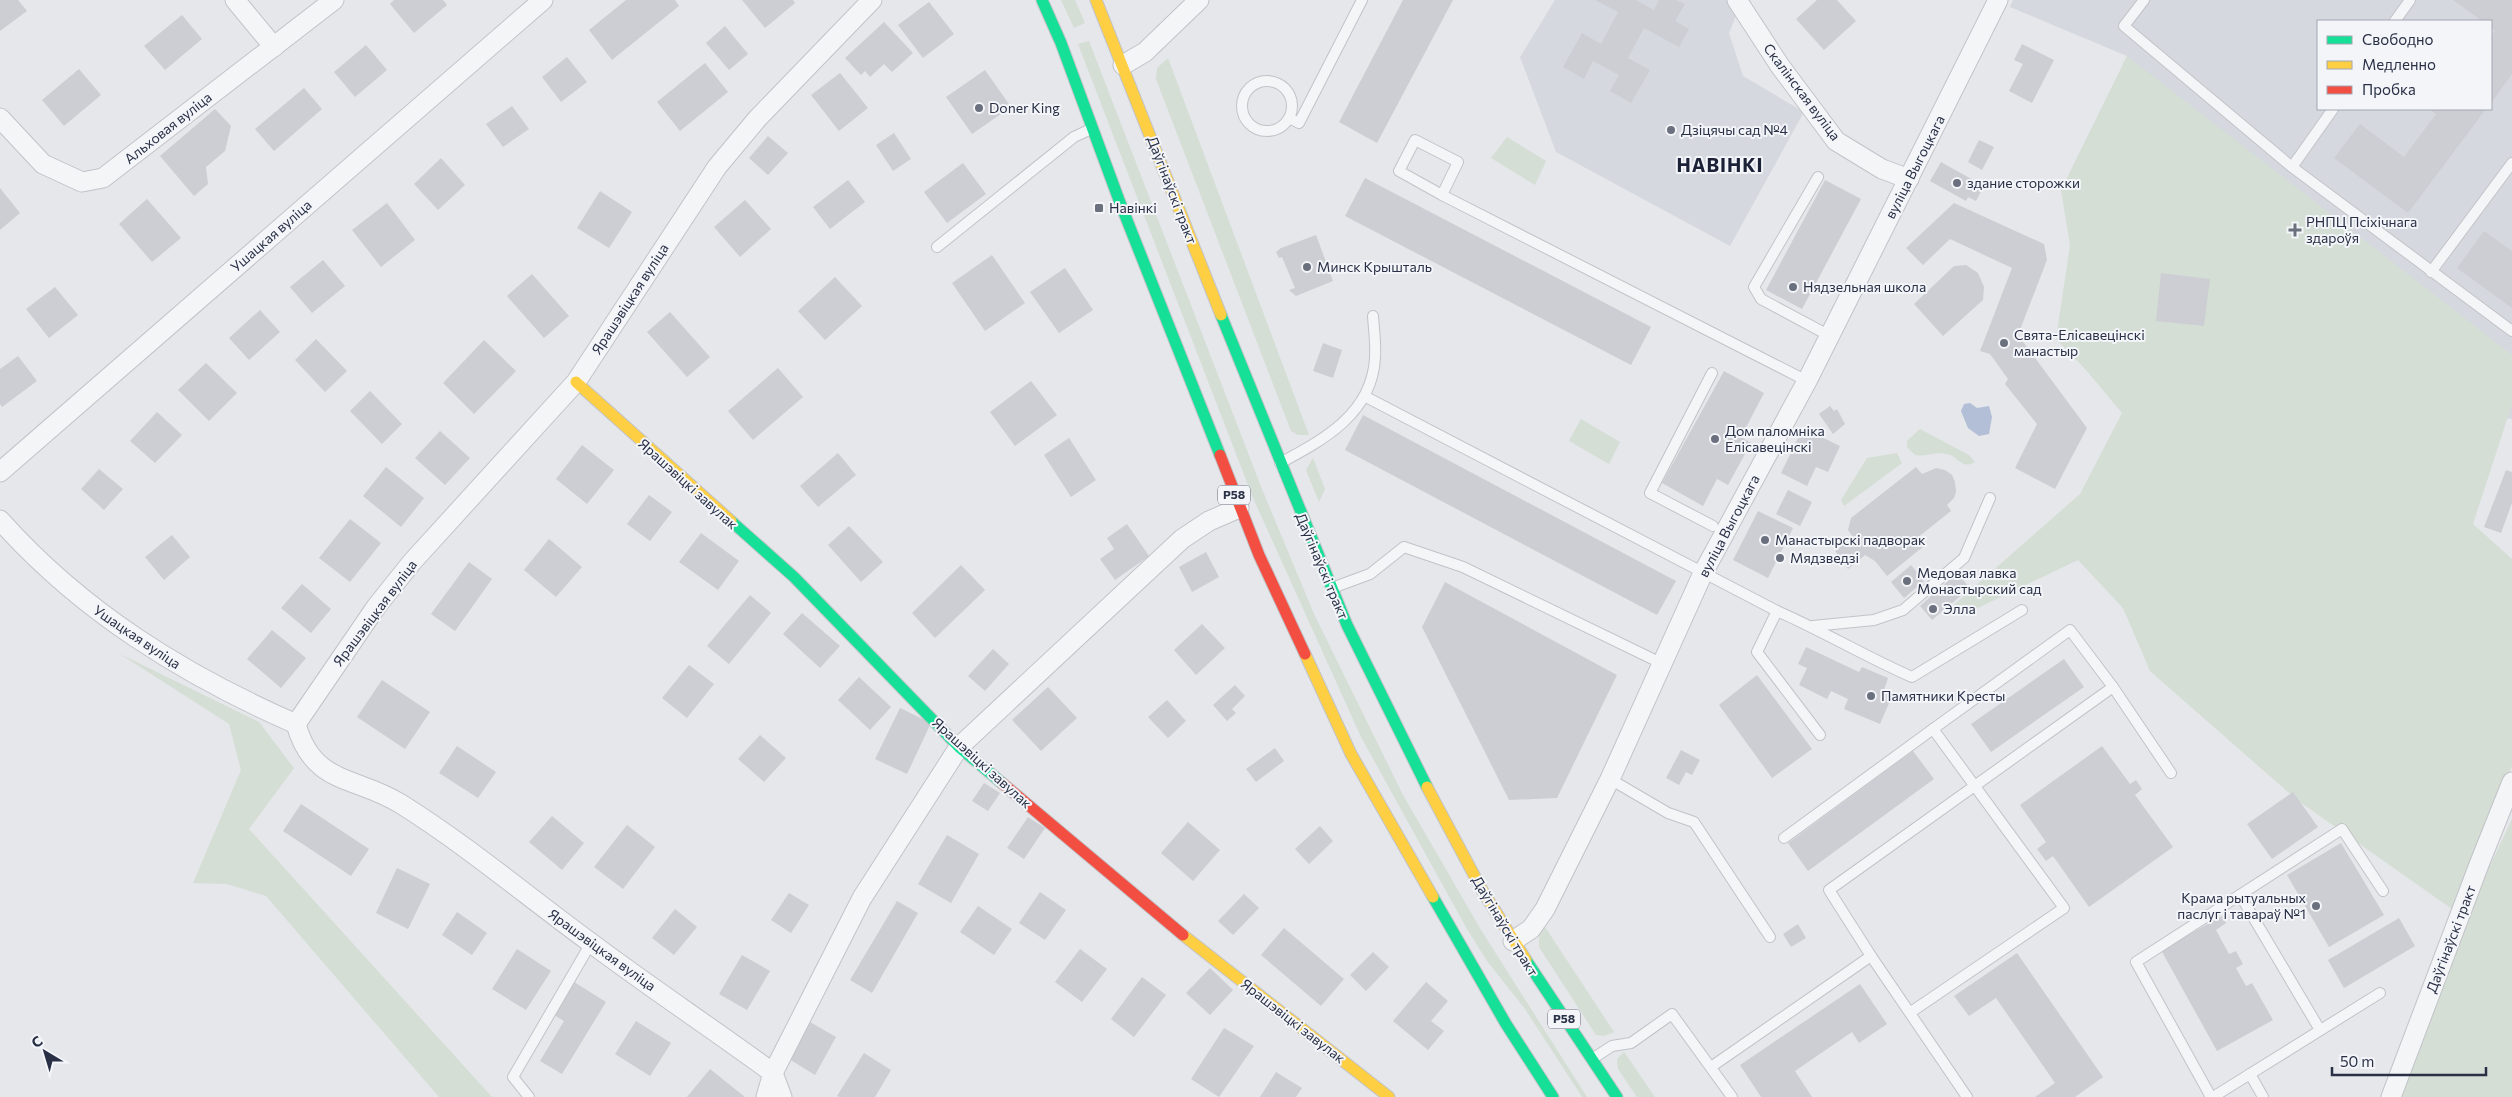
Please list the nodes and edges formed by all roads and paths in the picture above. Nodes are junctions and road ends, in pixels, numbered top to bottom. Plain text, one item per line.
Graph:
1 (235, 0) edge
2 (334, 0) edge
3 (543, 0) edge
4 (872, 0) edge
5 (1042, 0) edge
6 (1096, 0) edge
7 (1199, 0) edge
8 (1362, 0) edge
9 (1737, 0) edge
10 (1998, 0) edge
11 (2144, 0) edge
12 (2410, 0) edge
13 (2396, 20) edge
14 (274, 47) junction
15 (1123, 65) junction
16 (2332, 110) edge
17 (0, 118) edge
18 (1289, 118) junction
19 (1094, 128) junction
20 (2512, 163) edge
21 (2292, 167) junction
22 (1818, 178) dead end
23 (1909, 179) junction
24 (1442, 195) junction
25 (937, 247) dead end
26 (2431, 272) junction
27 (1373, 316) dead end
28 (2512, 331) edge
29 (1830, 336) junction
30 (1712, 373) dead end
31 (1807, 381) junction
32 (576, 382) junction
33 (1366, 397) junction
34 (1279, 463) junction
35 (0, 472) edge
36 (1990, 498) dead end
37 (1239, 508) junction
38 (0, 520) edge
39 (1713, 526) dead end
40 (1704, 573) junction
41 (1331, 589) junction
42 (2022, 610) dead end
43 (1778, 611) junction
44 (1812, 626) junction
45 (1663, 664) junction
46 (2112, 687) junction
47 (296, 724) junction
48 (1933, 729) junction
49 (1820, 735) dead end
50 (959, 747) junction
51 (2171, 773) dead end
52 (1610, 779) junction
53 (2512, 782) edge
54 (1974, 786) junction
55 (1784, 838) dead end
56 (2383, 891) dead end
57 (2240, 895) junction
58 (1770, 937) dead end
59 (1513, 942) junction
60 (591, 943) junction
61 (1871, 956) junction
62 (2380, 993) dead end
63 (1911, 1012) junction
64 (2320, 1030) junction
65 (1591, 1060) junction
66 (1711, 1067) junction
67 (773, 1073) junction
68 (2250, 1074) junction
69 (529, 1097) edge
70 (766, 1097) edge
71 (782, 1097) edge
72 (1389, 1097) edge
73 (1552, 1097) edge
74 (1617, 1097) edge
75 (1732, 1097) edge
76 (1967, 1097) edge
77 (2212, 1097) edge
78 (2263, 1097) edge
79 (2391, 1097) edge

1 - 14 street
2 - 14 street, Альховая вуліца
3 - 35 street, Ушацкая вуліца
4 - 32 street, Ярашэвіцкая вуліца
5 - 19 main road, Р58
6 - 15 main road, Даўгінаўскі тракт / Р58
7 - 15 street
8 - 18 lane
9 - 23 street, Скалінская вуліца
10 - 23 street, вуліца Выгоцкага
11 - 21 lane
12 - 13 lane
14 - 17 street, Альховая вуліца
15 - 34 main road, Даўгінаўскі тракт / Р58
16 - 21 lane
18 - 18 lane
19 - 25 lane
19 - 37 main road, Р58
20 - 26 lane
21 - 26 lane
22 - 29 lane
23 - 29 street, вуліца Выгоцкага
24 - 24 lane
24 - 31 lane
26 - 28 lane
27 - 33 lane
29 - 31 street, вуліца Выгоцкага
30 - 39 lane
31 - 40 street, вуліца Выгоцкага
32 - 47 street, Ярашэвіцкая вуліца
32 - 50 main road, Ярашэвіцкі завулак
33 - 34 lane
33 - 40 lane
34 - 41 main road, Даўгінаўскі тракт / Р58
36 - 44 lane
37 - 50 street
37 - 73 main road, Р58
38 - 47 street, Ушацкая вуліца
40 - 43 lane
40 - 45 street, вуліца Выгоцкага
41 - 45 lane
41 - 59 main road, Даўгінаўскі тракт / Р58
42 - 44 lane
43 - 44 lane
43 - 49 lane
45 - 52 street, вуліца Выгоцкага
46 - 48 lane
46 - 51 lane
46 - 54 lane
47 - 60 street, Ярашэвіцкая вуліца
48 - 54 lane
48 - 55 lane
50 - 67 street
50 - 72 main road, Ярашэвіцкі завулак
52 - 58 lane
52 - 59 street, вуліца Выгоцкага
53 - 79 street, Даўгінаўскі тракт
54 - 61 lane
54 - 63 lane
56 - 57 lane
57 - 64 lane
57 - 77 lane
59 - 65 main road, Даўгінаўскі тракт / Р58
60 - 67 street, Ярашэвіцкая вуліца
60 - 69 lane
61 - 63 lane
61 - 66 lane
62 - 64 lane
63 - 76 lane
64 - 68 lane
65 - 66 lane
65 - 74 main road, Даўгінаўскі тракт / Р58
66 - 75 lane
67 - 70 street
67 - 71 street
68 - 77 lane
68 - 78 lane

